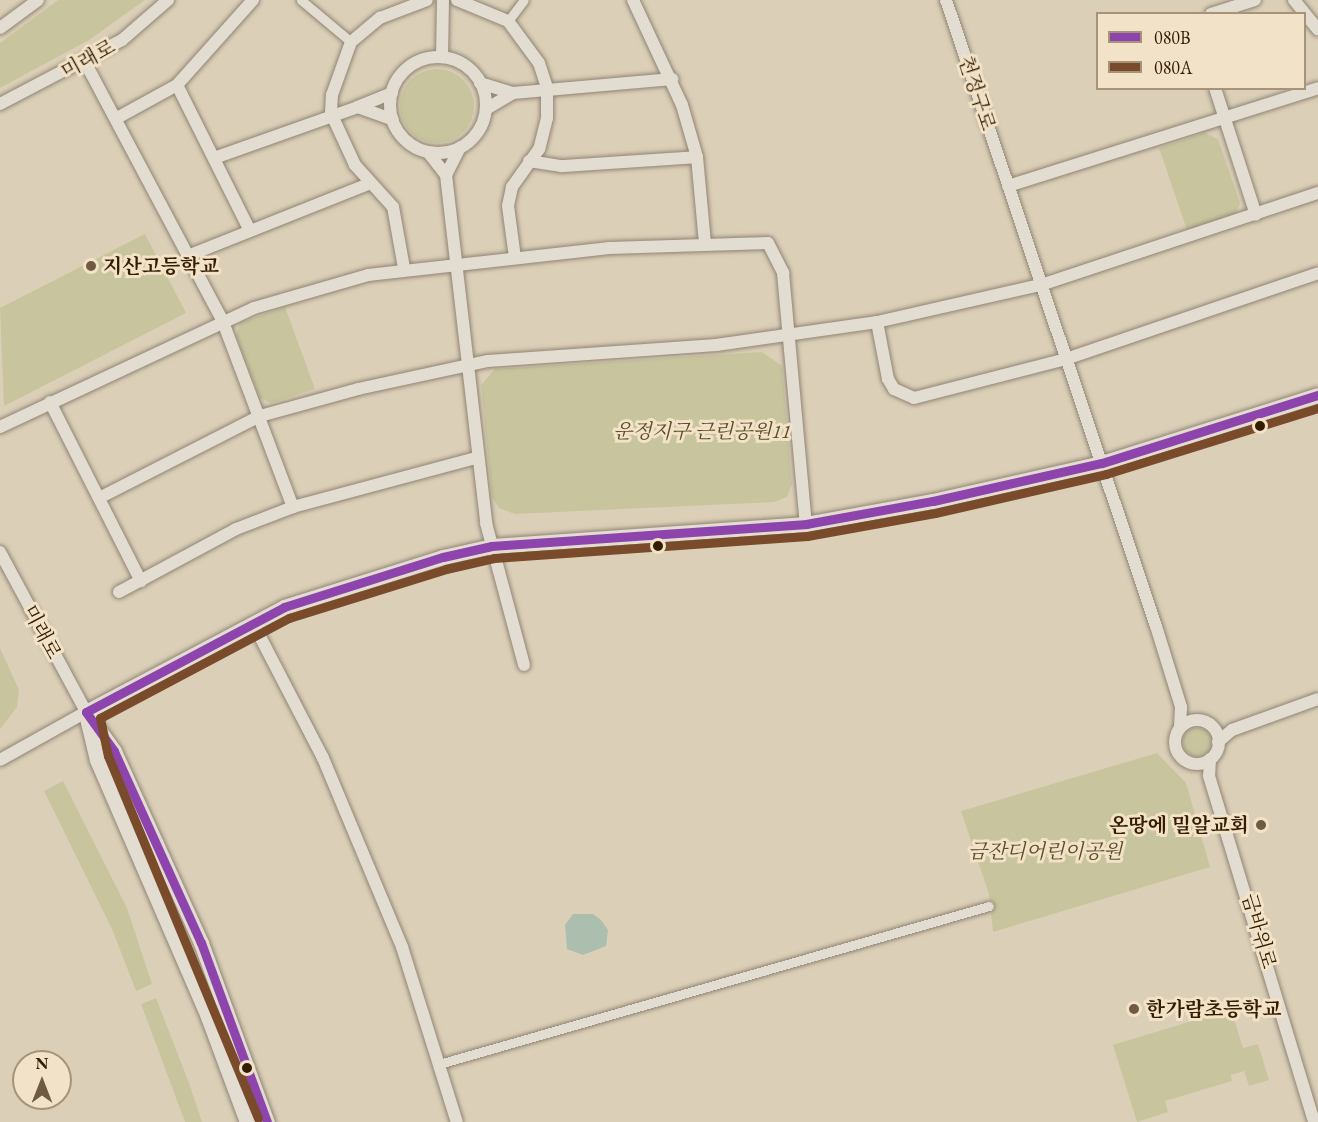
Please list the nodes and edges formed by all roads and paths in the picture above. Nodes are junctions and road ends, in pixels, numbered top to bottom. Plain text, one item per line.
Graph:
1 (38, 0) edge
2 (168, 0) edge
3 (253, 0) edge
4 (301, 0) edge
5 (427, 0) edge
6 (443, 0) edge
7 (457, 0) edge
8 (524, 0) edge
9 (633, 0) edge
10 (946, 0) edge
11 (1255, 0) edge
12 (1294, 0) edge
13 (1217, 12) edge
14 (1304, 12) edge
15 (1306, 15) edge
16 (508, 21) junction
17 (0, 28) edge
18 (1318, 30) edge
19 (351, 42) junction
20 (442, 57) junction
21 (85, 62) junction
22 (672, 79) junction
23 (480, 83) junction
24 (177, 85) junction
25 (547, 88) junction
26 (1318, 88) edge
27 (1216, 90) edge
28 (392, 93) junction
29 (513, 93) junction
30 (0, 104) edge
31 (358, 107) junction
32 (486, 109) junction
33 (331, 113) junction
34 (117, 118) junction
35 (1224, 118) junction
36 (393, 120) junction
37 (460, 147) junction
38 (428, 152) junction
39 (218, 157) junction
40 (697, 157) junction
41 (529, 160) junction
42 (446, 175) junction
43 (368, 184) junction
44 (1008, 186) junction
45 (1318, 193) edge
46 (1256, 215) junction
47 (249, 229) junction
48 (705, 243) junction
49 (190, 255) junction
50 (515, 258) junction
51 (458, 263) junction
52 (404, 268) junction
53 (1318, 273) edge
54 (1044, 284) junction
55 (223, 322) junction
56 (877, 322) junction
57 (789, 338) junction
58 (1066, 358) junction
59 (469, 365) junction
60 (1318, 395) edge
61 (50, 402) junction
62 (260, 416) junction
63 (0, 427) edge
64 (476, 458) junction
65 (1102, 463) junction
66 (101, 497) junction
67 (293, 507) junction
68 (806, 524) junction
69 (492, 546) junction
70 (0, 552) edge
71 (141, 581) junction
72 (119, 592) dead end
73 (253, 623) junction
74 (524, 665) dead end
75 (1318, 699) edge
76 (1181, 706) junction
77 (86, 712) junction
78 (1196, 720) junction
79 (1180, 727) junction
80 (1214, 728) junction
81 (1232, 730) junction
82 (1218, 742) junction
83 (1210, 759) junction
84 (0, 760) edge
85 (1194, 763) junction
86 (1209, 776) junction
87 (989, 906) dead end
88 (439, 1064) junction
89 (247, 1122) edge
90 (267, 1122) edge
91 (458, 1122) edge
92 (1314, 1122) edge

1 - 17 street
2 - 21 street, 미래로
3 - 24 street
4 - 19 street
5 - 19 street
6 - 20 street
7 - 16 street
8 - 16 street
9 - 22 street
10 - 44 street, 천정구로
11 - 13 street
12 - 14 street
15 - 18 street
16 - 25 street
19 - 33 street
20 - 23 street
20 - 28 street
21 - 30 street, 미래로
21 - 34 street
22 - 25 street
22 - 40 street
23 - 29 street
23 - 32 street
24 - 34 street
24 - 39 street
25 - 29 street
25 - 41 street
26 - 35 street
27 - 35 street
28 - 31 street
28 - 36 street
29 - 32 street
31 - 33 street
31 - 36 street
32 - 37 street
33 - 39 street
33 - 43 street
34 - 49 street
35 - 44 street
35 - 46 street
36 - 38 street
37 - 38 street
37 - 42 street
38 - 42 street
39 - 47 street
40 - 41 street
40 - 48 street
41 - 50 street
42 - 51 street
43 - 47 street
43 - 52 street
44 - 54 street, 천정구로
45 - 46 street
46 - 54 street
47 - 49 street
48 - 50 street
48 - 57 street
49 - 55 street
50 - 51 street
51 - 52 street
51 - 59 street
52 - 55 street
53 - 58 street
54 - 56 street
54 - 58 street, 천정구로
55 - 61 street
55 - 62 street
56 - 57 street
56 - 58 street
57 - 59 street
57 - 68 street
58 - 65 street, 천정구로
59 - 62 street
59 - 64 street
60 - 65 street
61 - 63 street
61 - 66 street
62 - 66 street
62 - 67 street
64 - 67 street
64 - 69 street
65 - 68 street
65 - 76 street
66 - 71 street
67 - 71 street
68 - 69 street
69 - 73 street
69 - 74 street
70 - 77 street, 미래로
71 - 72 street
73 - 77 street
73 - 88 street
75 - 81 street
76 - 78 street
76 - 79 street
77 - 84 street
77 - 89 street, 미래로
77 - 90 street, 미래로
78 - 79 street
78 - 80 street
79 - 85 street
80 - 81 street
80 - 82 street
81 - 82 street
82 - 83 street
83 - 85 street
83 - 86 street
85 - 86 street
86 - 92 street, 금바위로
87 - 88 street
88 - 91 street

